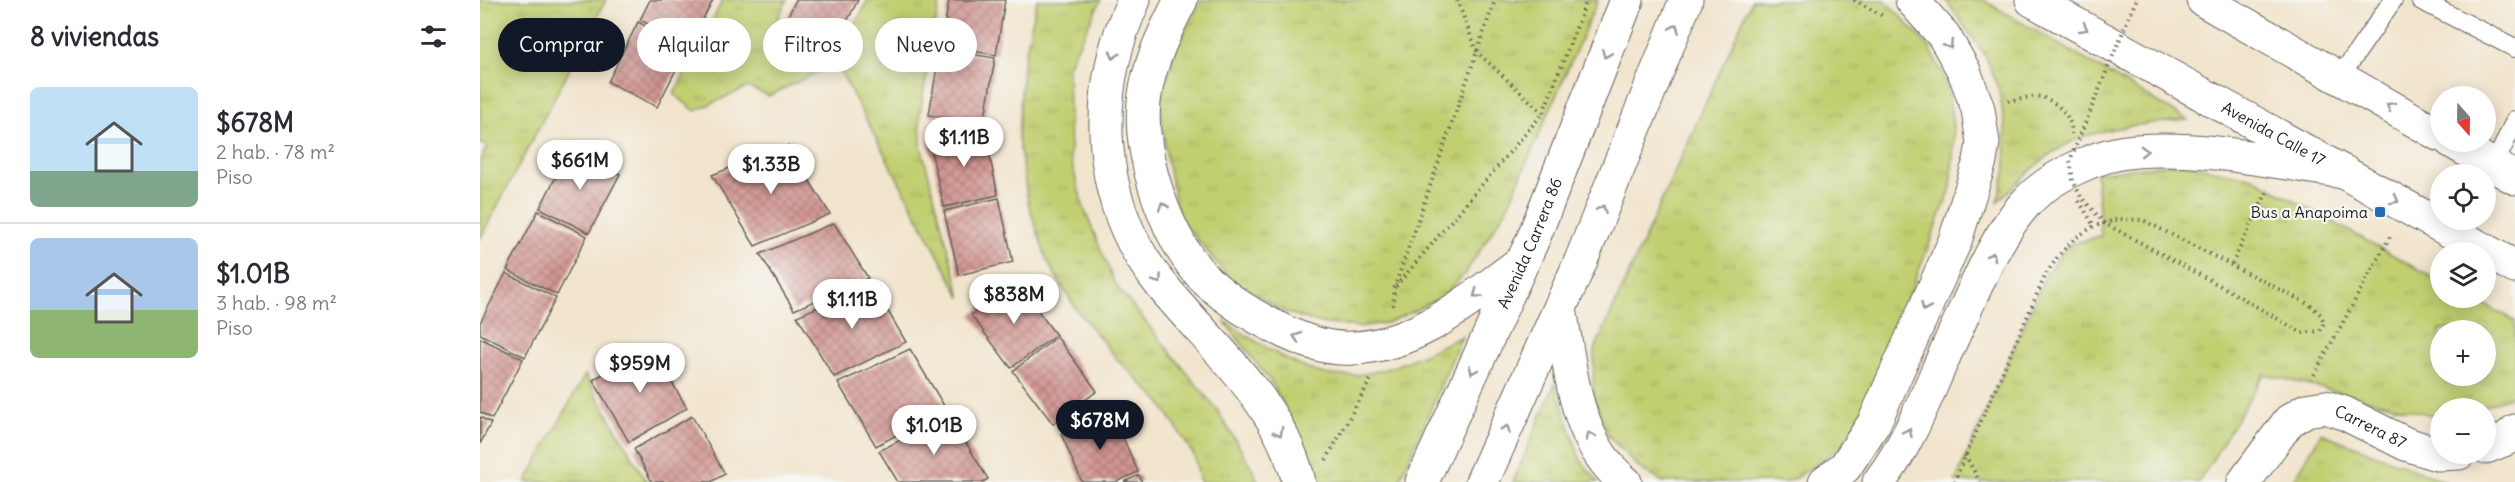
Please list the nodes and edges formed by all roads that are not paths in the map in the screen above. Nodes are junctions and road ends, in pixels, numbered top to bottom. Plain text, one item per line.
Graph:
1 (1134, 0) edge
2 (1181, 0) edge
3 (1627, 0) edge
4 (1686, 0) edge
5 (1912, 0) edge
6 (2032, 0) edge
7 (2203, 0) edge
8 (2240, 0) edge
9 (2393, 0) edge
10 (2420, 0) edge
11 (2274, 39) junction
12 (2515, 48) edge
13 (2340, 77) junction
14 (2515, 120) edge
15 (2430, 129) edge
16 (2470, 152) edge
17 (2344, 172) junction
18 (2504, 172) edge
19 (1529, 249) junction
20 (2515, 267) edge
21 (1560, 309) junction
22 (2515, 431) edge
23 (2496, 443) edge
24 (2430, 452) edge
25 (1299, 482) edge
26 (1422, 482) edge
27 (1482, 482) edge
28 (1625, 482) edge
29 (1826, 482) edge
30 (1879, 482) edge
31 (2244, 482) edge

1 -> 25 main road
19 -> 2 main road
3 -> 19 main road, Avenida Carrera 86
21 -> 4 main road
5 -> 29 main road
6 -> 17 main road, Avenida Calle 17
7 - 11 main road
8 - 11 main road
9 - 13 lane
10 - 12 lane
11 - 13 main road
15 -> 13 main road
14 - 18 lane
16 - 18 main road
17 -> 20 main road, Avenida Calle 17
30 -> 17 main road
19 -> 26 main road, Avenida Carrera 86
27 -> 21 main road
28 -> 21 main road
22 - 23 main road
24 - 31 main road, Carrera 87

